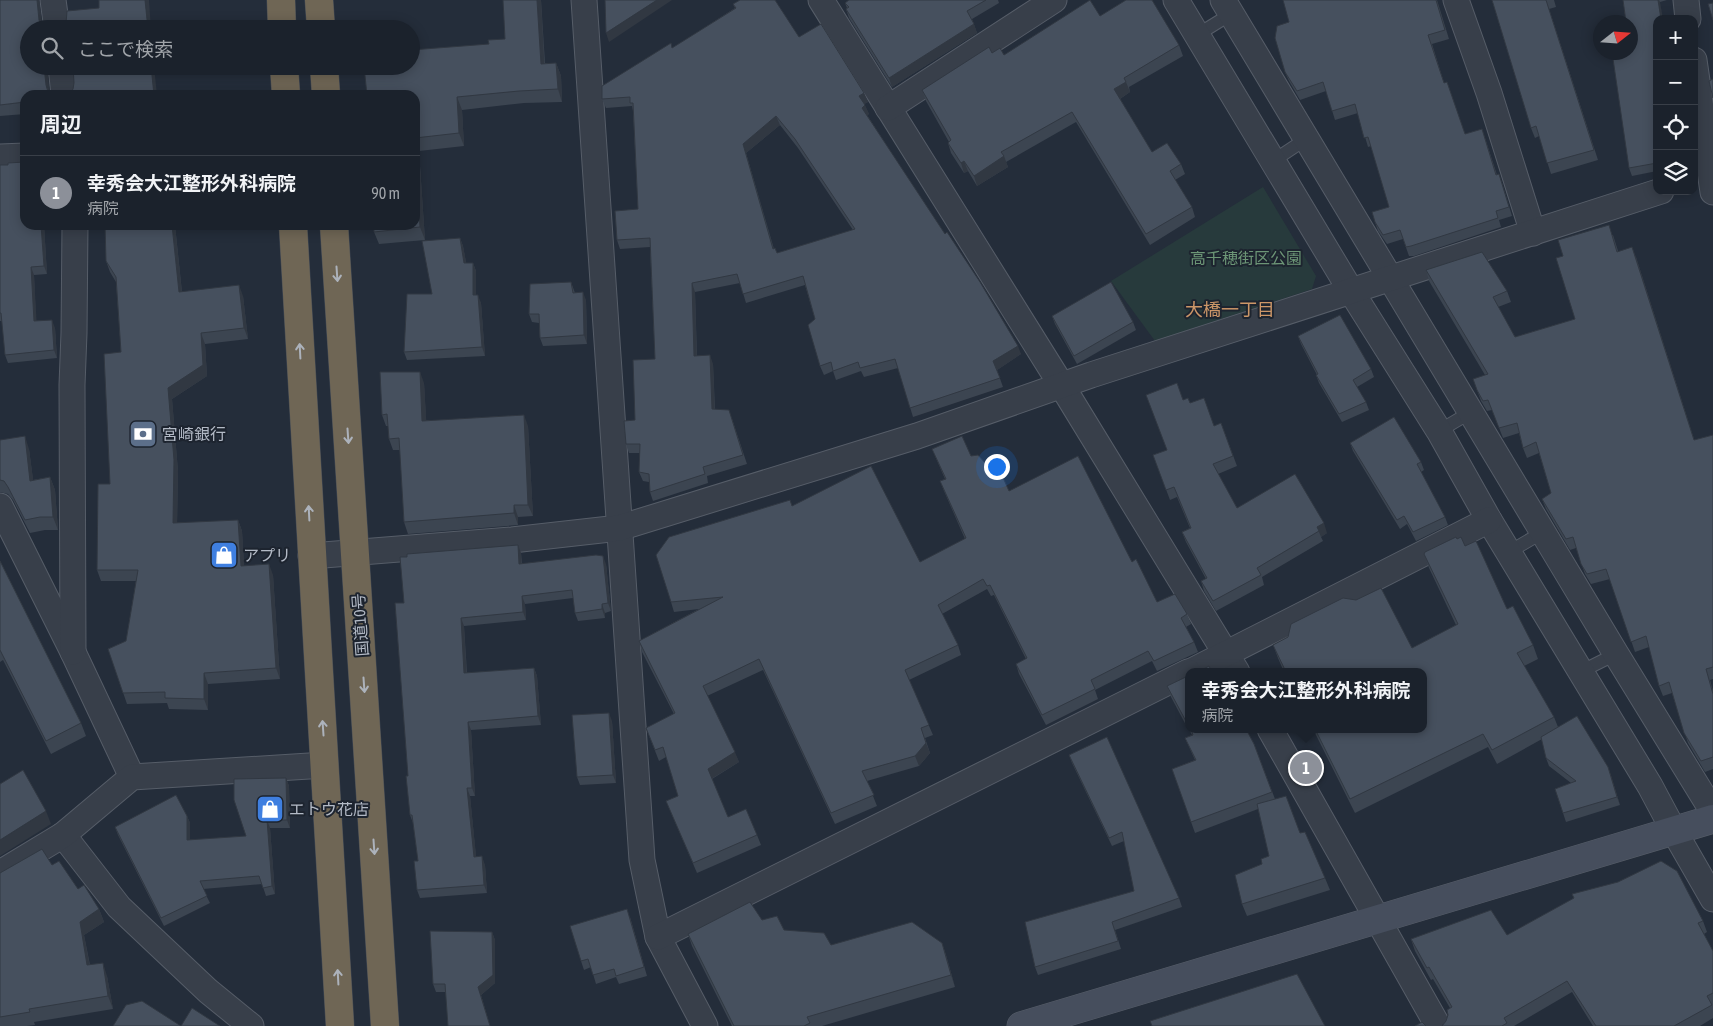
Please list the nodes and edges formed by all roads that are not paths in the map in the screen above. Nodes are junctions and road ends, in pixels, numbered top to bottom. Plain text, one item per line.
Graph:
1 (53, 0) edge
2 (280, 0) edge
3 (319, 0) edge
4 (584, 0) edge
5 (821, 0) edge
6 (1054, 0) edge
7 (1176, 0) edge
8 (1456, 0) edge
9 (1686, 0) edge
10 (1227, 7) edge
11 (1688, 15) edge
12 (55, 20) edge
13 (281, 20) edge
14 (320, 20) edge
15 (1197, 35) junction
16 (62, 75) edge
17 (285, 75) edge
18 (325, 75) edge
19 (63, 90) edge
20 (286, 90) edge
21 (326, 90) edge
22 (1698, 95) edge
23 (888, 108) junction
24 (1306, 139) junction
25 (20, 156) edge
26 (0, 157) edge
27 (1273, 161) junction
28 (1708, 181) edge
29 (1653, 194) edge
30 (75, 230) edge
31 (293, 230) edge
32 (334, 230) edge
33 (1533, 233) junction
34 (1391, 278) junction
35 (1351, 291) junction
36 (1062, 386) junction
37 (1472, 412) junction
38 (1439, 432) junction
39 (0, 506) edge
40 (1489, 520) junction
41 (619, 528) junction
42 (1544, 532) junction
43 (355, 552) junction
44 (1509, 552) junction
45 (311, 556) junction
46 (73, 652) junction
47 (1616, 654) junction
48 (1232, 663) edge
49 (1208, 668) edge
50 (1580, 672) junction
51 (1185, 674) edge
52 (1272, 733) edge
53 (325, 765) junction
54 (132, 776) junction
55 (1713, 812) edge
56 (1713, 819) edge
57 (1674, 831) junction
58 (64, 834) junction
59 (0, 873) edge
60 (1713, 899) edge
61 (1378, 920) junction
62 (658, 937) junction
63 (251, 1026) edge
64 (340, 1026) edge
65 (385, 1026) edge
66 (705, 1026) edge
67 (1021, 1026) edge
68 (1438, 1026) edge

1 - 12 street
2 - 13 highway
3 - 14 highway
4 - 41 street
5 - 23 street
6 - 23 street
7 - 15 street
8 - 33 street
9 - 11 street
10 - 15 lane
10 - 24 street
15 - 27 street
16 - 19 street
17 - 20 highway
18 - 21 highway
22 - 28 street
23 - 36 street
24 - 27 lane
24 - 34 street
25 - 26 street
27 - 35 street
29 - 33 street
30 - 46 street
45 -> 31 highway
32 -> 43 highway, 国道10号
33 - 34 street
34 - 35 street
34 - 37 street
35 - 36 street
35 - 38 street
36 - 41 street
36 - 48 street
37 - 38 lane
37 - 42 street
38 - 40 street
39 - 46 street
40 - 44 street
40 - 48 street
41 - 43 street
41 - 62 street
42 - 44 lane
42 - 47 street
43 - 45 street
43 -> 65 highway, 国道10号
44 - 50 street
53 -> 45 highway
46 - 54 street
47 - 50 lane
47 - 55 street
48 - 49 street
50 - 57 street
51 - 62 street
52 - 61 street
53 - 54 street
64 -> 53 highway
54 - 58 street
56 - 57 street
57 - 60 street
57 - 61 street
58 - 59 street
58 - 63 street
61 - 67 street
61 - 68 street
62 - 66 street

